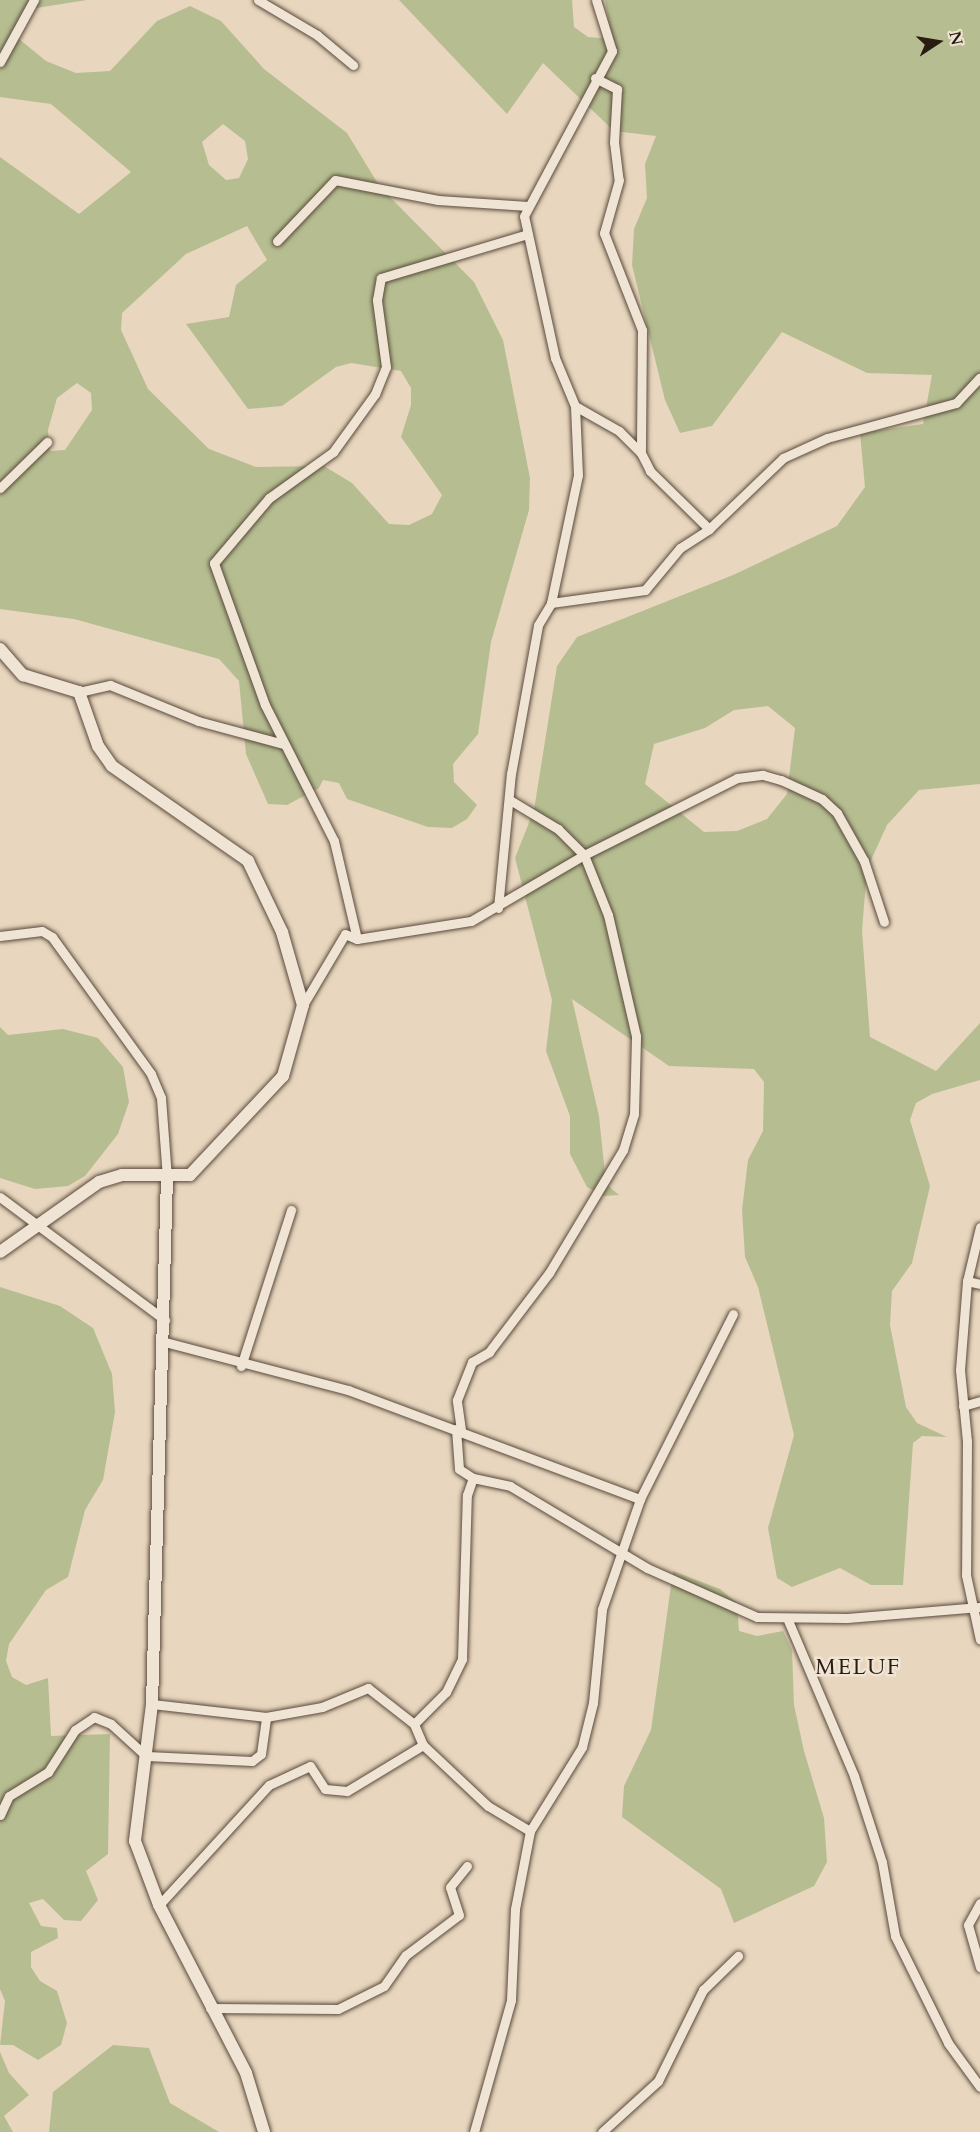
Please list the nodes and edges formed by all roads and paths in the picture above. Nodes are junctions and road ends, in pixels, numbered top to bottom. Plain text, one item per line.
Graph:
1 (34, 0) edge
2 (258, 0) edge
3 (596, 0) edge
4 (0, 62) edge
5 (353, 65) dead end
6 (595, 78) junction
7 (528, 206) junction
8 (528, 234) junction
9 (277, 241) dead end
10 (980, 377) edge
11 (575, 406) junction
12 (47, 442) dead end
13 (641, 453) junction
14 (0, 488) edge
15 (709, 529) junction
16 (550, 603) junction
17 (0, 649) edge
18 (79, 693) junction
19 (284, 744) junction
20 (510, 800) junction
21 (584, 855) junction
22 (498, 908) junction
23 (884, 922) dead end
24 (0, 936) edge
25 (357, 939) junction
26 (303, 1005) junction
27 (167, 1177) junction
28 (0, 1197) edge
29 (291, 1210) dead end
30 (980, 1227) edge
31 (39, 1228) junction
32 (0, 1252) edge
33 (968, 1281) junction
34 (980, 1284) edge
35 (733, 1314) dead end
36 (165, 1320) junction
37 (165, 1342) junction
38 (241, 1366) junction
39 (980, 1401) edge
40 (963, 1406) junction
41 (458, 1430) junction
42 (473, 1478) junction
43 (640, 1499) junction
44 (622, 1552) junction
45 (976, 1608) edge
46 (788, 1618) junction
47 (980, 1640) edge
48 (152, 1704) junction
49 (266, 1717) junction
50 (414, 1724) junction
51 (423, 1745) junction
52 (146, 1756) junction
53 (0, 1815) edge
54 (530, 1831) junction
55 (467, 1866) dead end
56 (980, 1903) edge
57 (159, 1905) junction
58 (738, 1956) dead end
59 (980, 1966) edge
60 (210, 2008) junction
61 (980, 2087) edge
62 (477, 2131) edge
63 (264, 2132) edge
64 (602, 2132) edge

1 - 4 street
2 - 5 street
3 - 6 street
6 - 7 street
6 - 13 street
7 - 8 street
7 - 9 street
8 - 11 street
8 - 19 street
10 - 15 street
11 - 13 street
11 - 16 street
12 - 14 street
13 - 15 street
15 - 16 street
16 - 20 street
17 - 18 street
18 - 19 street
18 - 26 street
19 - 25 street
20 - 21 street
20 - 22 street
21 - 22 street
21 - 23 street
21 - 41 street
22 - 25 street
24 - 27 street
25 - 26 street
26 - 27 street
27 - 31 street
27 - 36 street
28 - 31 street
29 - 38 street
30 - 33 street
31 - 32 street
31 - 36 street
33 - 34 street
33 - 40 street
35 - 43 street
36 - 37 street
37 - 38 street
37 - 48 street
38 - 41 street
39 - 40 street
40 - 45 street
41 - 42 street
41 - 43 street
42 - 44 street
42 - 50 street
43 - 44 street
44 - 46 street
44 - 54 street
45 - 46 street
45 - 47 street
46 - 61 street
48 - 49 street
48 - 52 street
49 - 50 street
49 - 52 street
50 - 51 street
51 - 54 street
51 - 57 street
52 - 53 street
52 - 57 street
54 - 62 street
55 - 60 street
56 - 59 street
57 - 60 street
58 - 64 street
60 - 63 street

